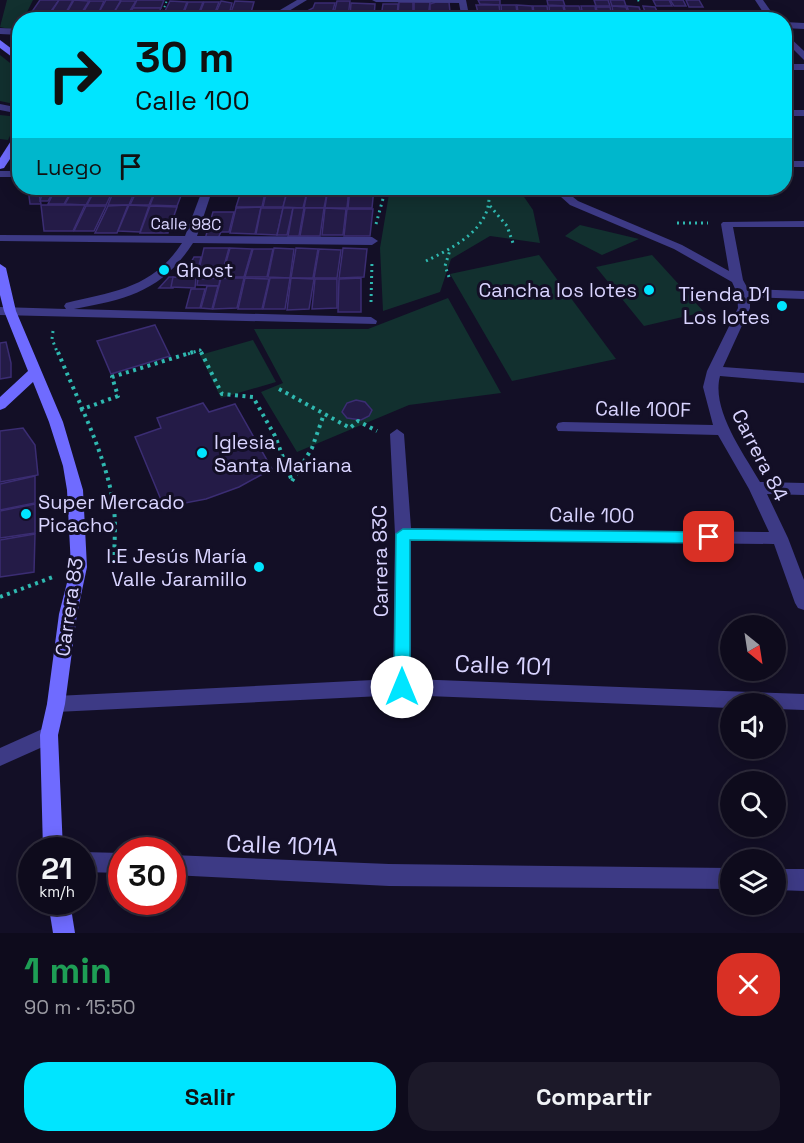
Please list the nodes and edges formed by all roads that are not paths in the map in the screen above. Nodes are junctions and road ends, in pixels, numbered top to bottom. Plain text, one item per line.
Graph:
1 (303, 0) edge
2 (376, 0) edge
3 (462, 0) edge
4 (281, 12) edge
5 (0, 43) edge
6 (792, 43) edge
7 (12, 53) edge
8 (804, 57) edge
9 (12, 147) edge
10 (0, 166) edge
11 (206, 195) edge
12 (564, 195) edge
13 (804, 224) edge
14 (0, 238) edge
15 (191, 240) junction
16 (372, 241) dead end
17 (0, 268) edge
18 (740, 287) junction
19 (804, 295) edge
20 (5, 311) edge
21 (371, 321) dead end
22 (36, 371) junction
23 (714, 371) junction
24 (804, 378) edge
25 (2, 400) edge
26 (563, 427) dead end
27 (722, 430) junction
28 (397, 434) road end
29 (756, 488) junction
30 (804, 489) edge
31 (403, 534) junction
32 (780, 538) junction
33 (804, 603) edge
34 (402, 687) junction
35 (804, 702) edge
36 (56, 704) junction
37 (49, 735) junction
38 (0, 757) edge
39 (53, 837) edge
40 (186, 867) edge
41 (720, 879) edge
42 (786, 879) edge
43 (804, 880) edge
44 (61, 915) edge
45 (64, 933) edge

1 - 4 street
2 - 3 street
5 - 7 street
6 - 8 street
9 - 10 street
11 - 15 street
12 - 18 street
13 - 18 street
14 - 15 street, Calle 98C
15 - 16 street, Calle 98C
15 - 20 street
17 - 20 street, Carrera 83
18 - 19 street
18 - 23 street, Carrera 84
20 - 21 street
20 - 22 street, Carrera 83
22 - 25 street
22 - 36 street, Carrera 83
23 - 24 street
23 - 27 street, Carrera 84
26 - 27 street, Calle 100F
27 - 29 street, Carrera 84
28 - 31 street, Carrera 83C
29 - 30 street
29 - 32 street, Carrera 84
31 - 32 street, Calle 100
31 - 34 street, Carrera 83C
32 - 33 street, Carrera 84
34 - 35 street, Calle 101
34 - 36 street, Calle 101
36 - 37 street, Carrera 83
37 - 38 street
37 - 39 street, Carrera 83
40 - 41 street, Calle 101A
42 - 43 street
44 - 45 street

